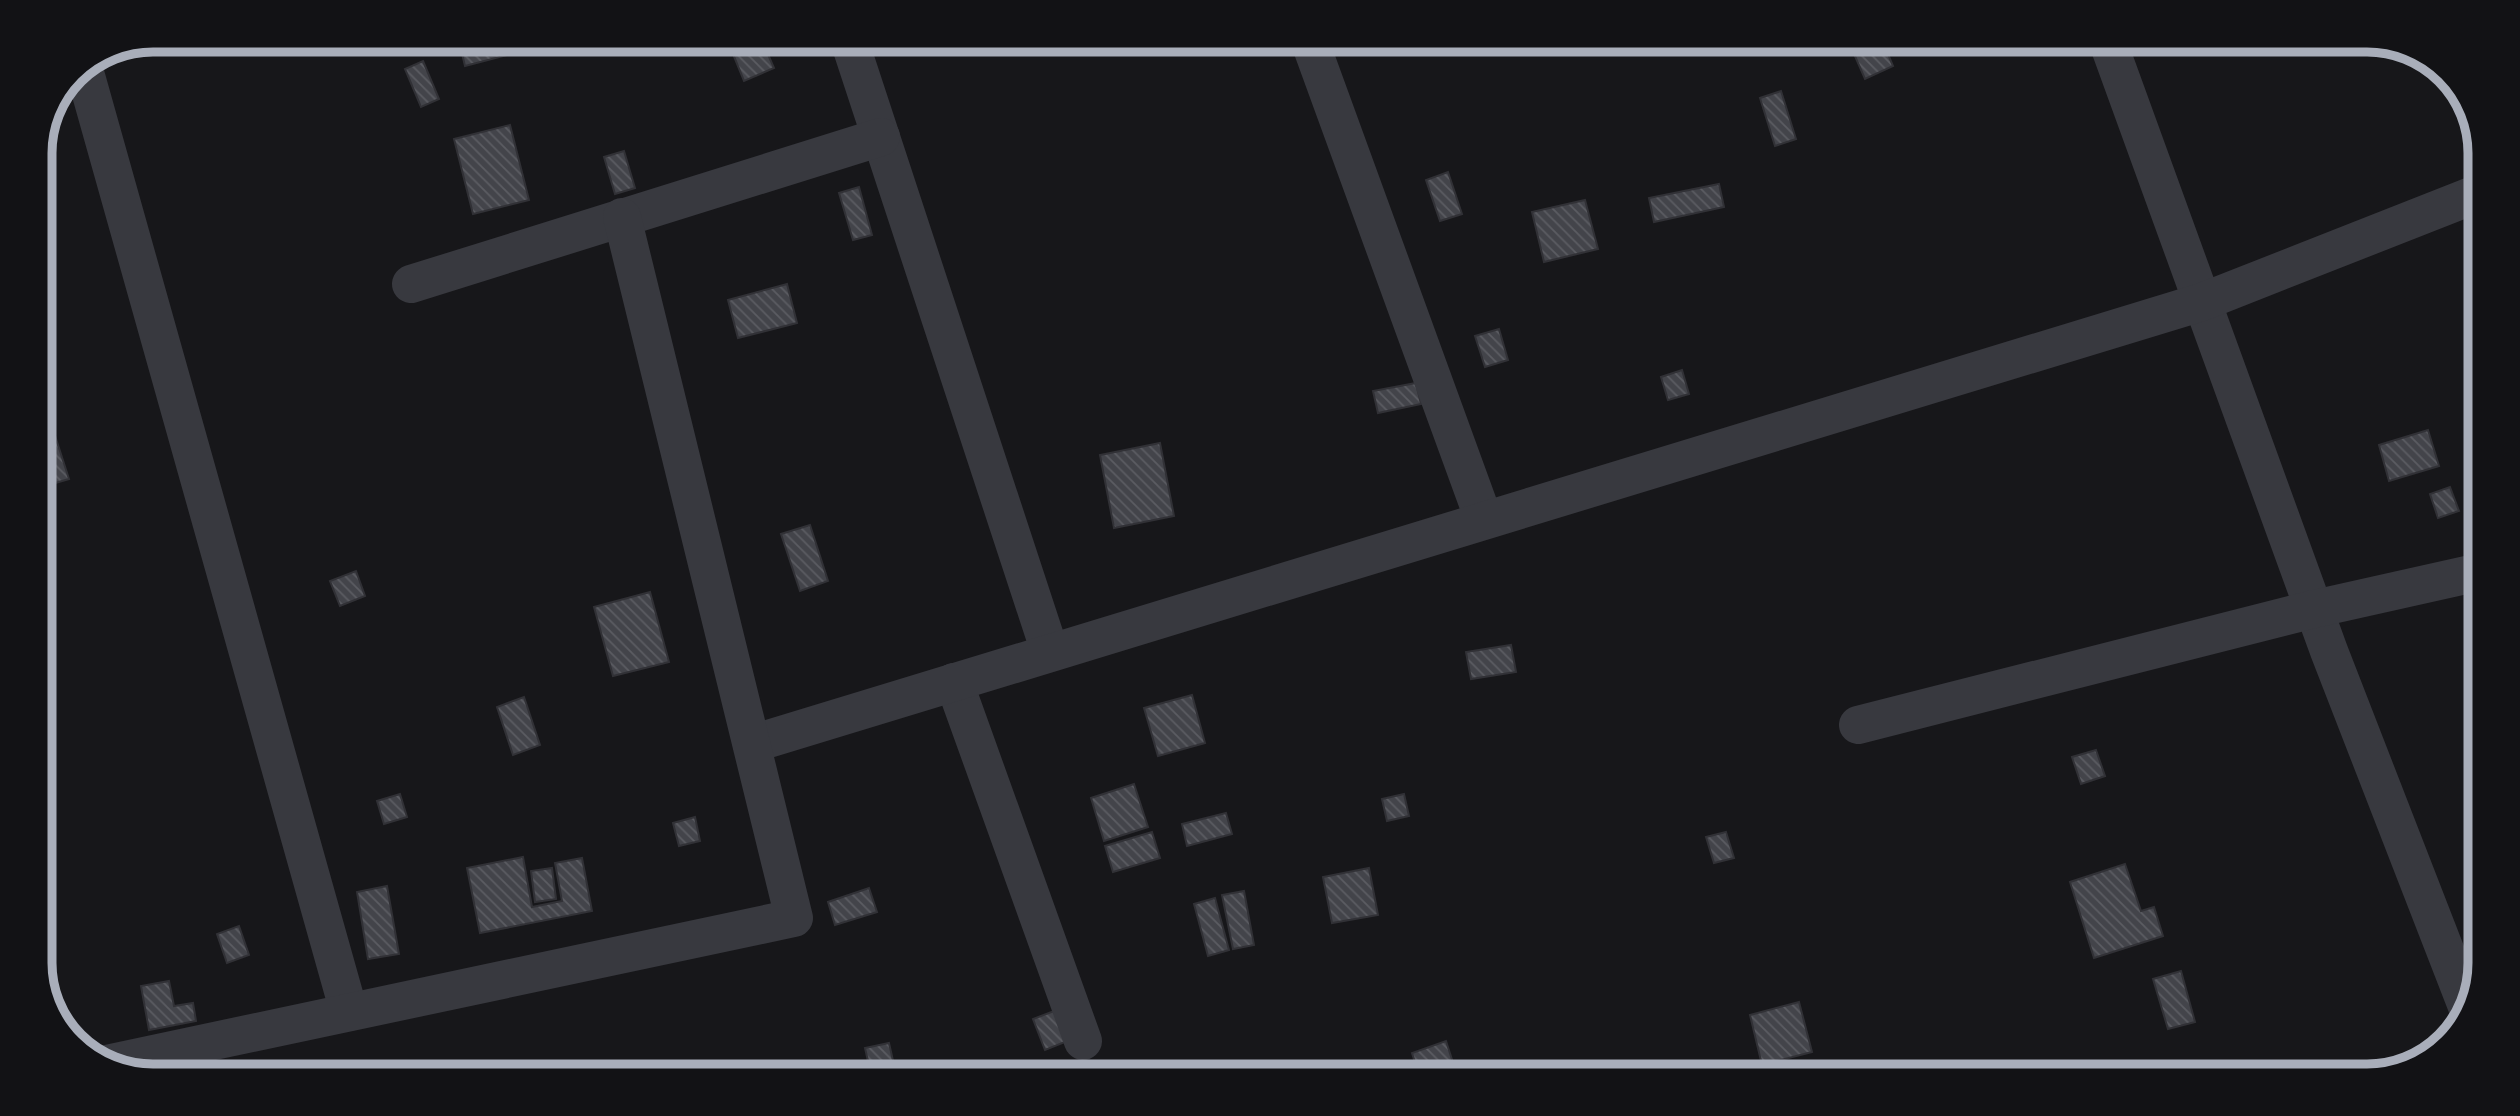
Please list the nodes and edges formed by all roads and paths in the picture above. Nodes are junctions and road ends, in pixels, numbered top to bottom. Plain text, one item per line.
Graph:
1 (853, 52) edge
2 (1314, 52) edge
3 (2111, 52) edge
4 (87, 78) edge
5 (881, 137) junction
6 (2467, 197) edge
7 (622, 217) junction
8 (411, 284) dead end
9 (2202, 302) junction
10 (1484, 520) junction
11 (2468, 575) edge
12 (2314, 609) junction
13 (1050, 652) junction
14 (954, 682) junction
15 (1858, 725) dead end
16 (752, 744) junction
17 (2462, 995) edge
18 (349, 1012) junction
19 (1083, 1041) dead end
20 (126, 1060) edge

1 - 5 street
2 - 10 street
3 - 9 street
4 - 18 street
5 - 7 street
5 - 13 street
6 - 9 street
7 - 8 street
7 - 16 street
9 - 10 street
9 - 12 street
10 - 13 street
11 - 12 street
12 - 15 street
12 - 17 street
13 - 14 street
14 - 16 street
14 - 19 street
16 - 18 street
18 - 20 street

